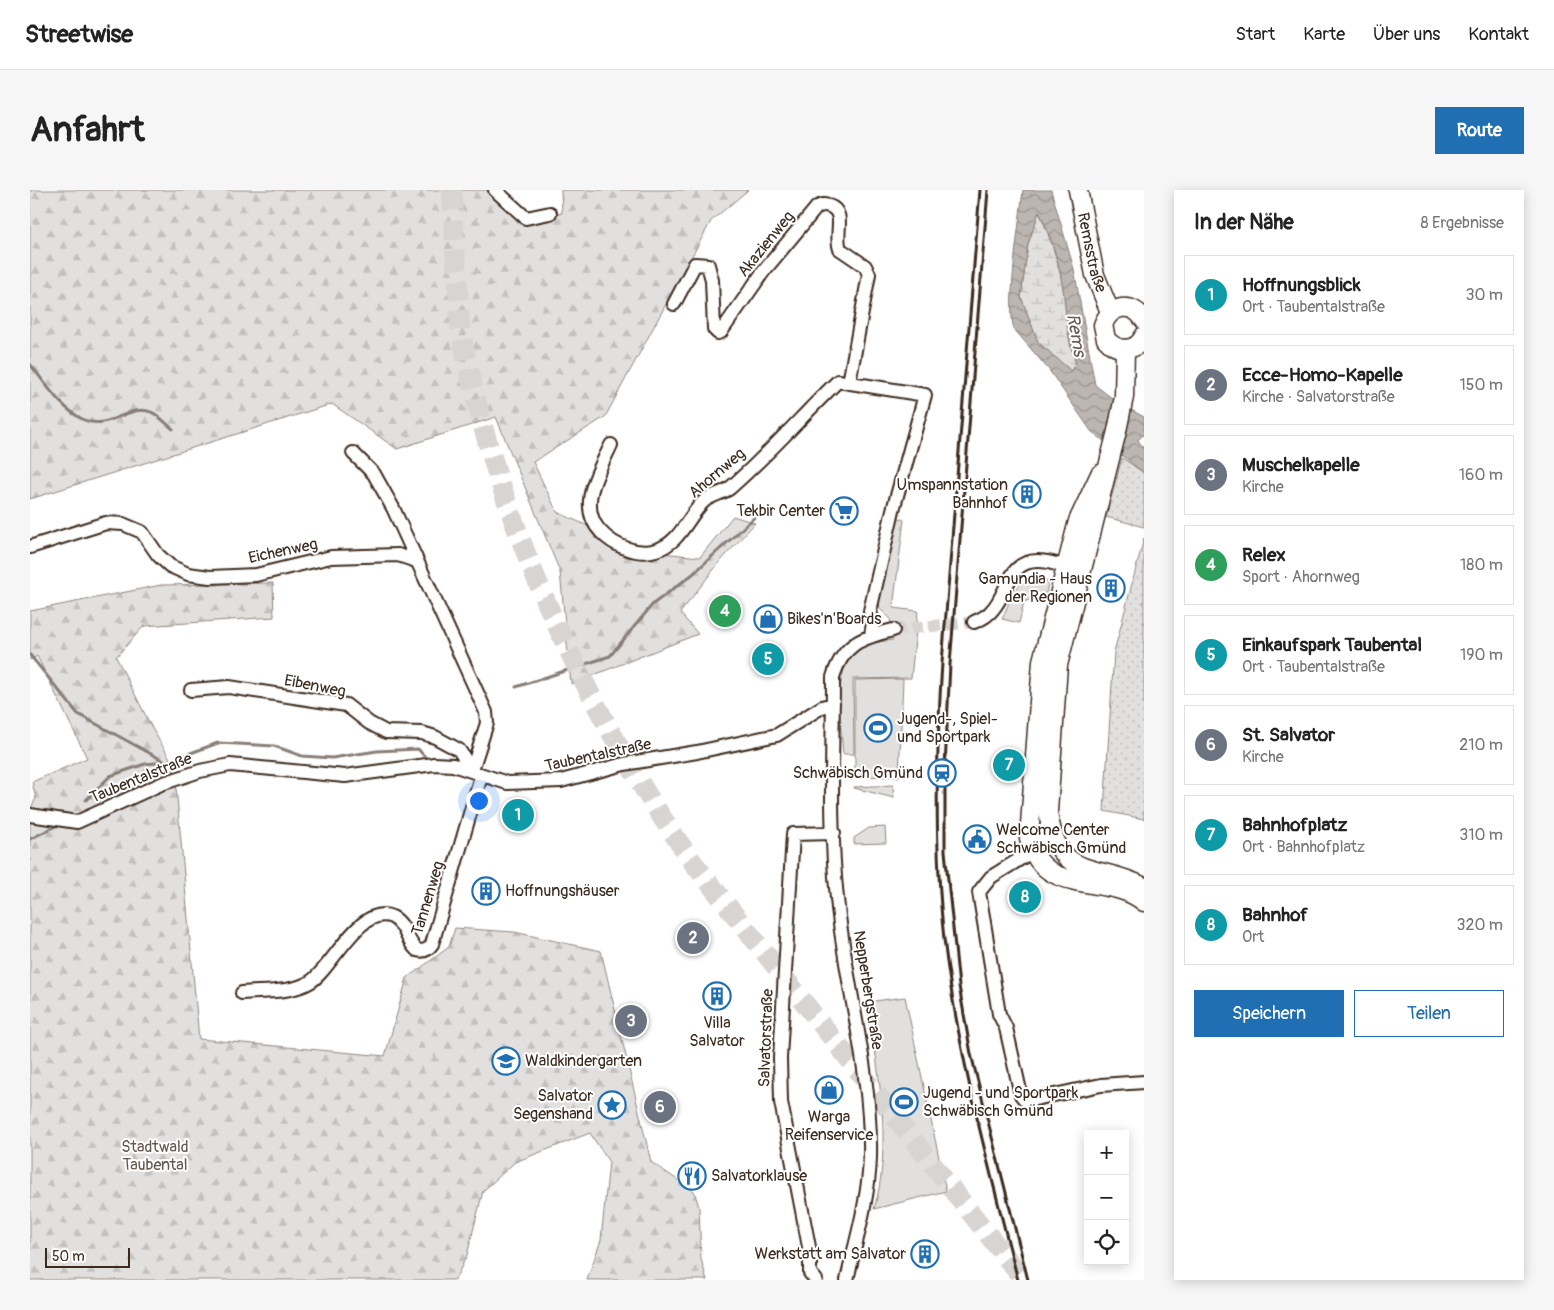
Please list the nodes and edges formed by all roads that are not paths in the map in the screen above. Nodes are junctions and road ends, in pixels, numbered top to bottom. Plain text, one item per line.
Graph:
1 (495, 190) edge
2 (1078, 190) edge
3 (550, 213) dead end
4 (674, 304) dead end
5 (1110, 312) junction
6 (1144, 320) edge
7 (1144, 336) edge
8 (1125, 350) junction
9 (850, 383) junction
10 (611, 445) dead end
11 (353, 454) dead end
12 (1110, 459) junction
13 (30, 546) edge
14 (416, 561) junction
15 (1066, 566) junction
16 (974, 622) tunnel mouth
17 (893, 630) tunnel mouth
18 (871, 635) junction
19 (191, 690) dead end
20 (833, 704) junction
21 (477, 773) junction
22 (30, 815) edge
23 (1050, 822) junction
24 (834, 833) junction
25 (1033, 851) junction
26 (1144, 887) edge
27 (1144, 902) edge
28 (242, 993) dead end
29 (1144, 1082) edge
30 (813, 1277) edge
31 (847, 1280) edge

1 - 3 street
2 - 5 main road, Remsstraße
4 - 9 street, Akazienweg
5 - 6 main road
5 - 8 main road
7 - 8 main road
8 - 12 main road
9 - 10 street, Ahornweg
9 - 18 street
11 - 14 street
12 - 15 main road
12 - 23 main road
13 - 14 street, Eichenweg
14 - 21 street
15 - 16 street
15 - 25 main road
17 - 18 street
18 - 20 street
19 - 21 street, Eibenweg
20 - 21 street, Taubentalstraße
20 - 24 street, Nepperbergstraße
21 - 22 street, Taubentalstraße
21 - 28 street, Tannenweg
23 - 25 street
23 - 26 main road
24 - 30 street, Salvatorstraße
24 - 31 street, Nepperbergstraße
25 - 27 main road
25 - 29 street

